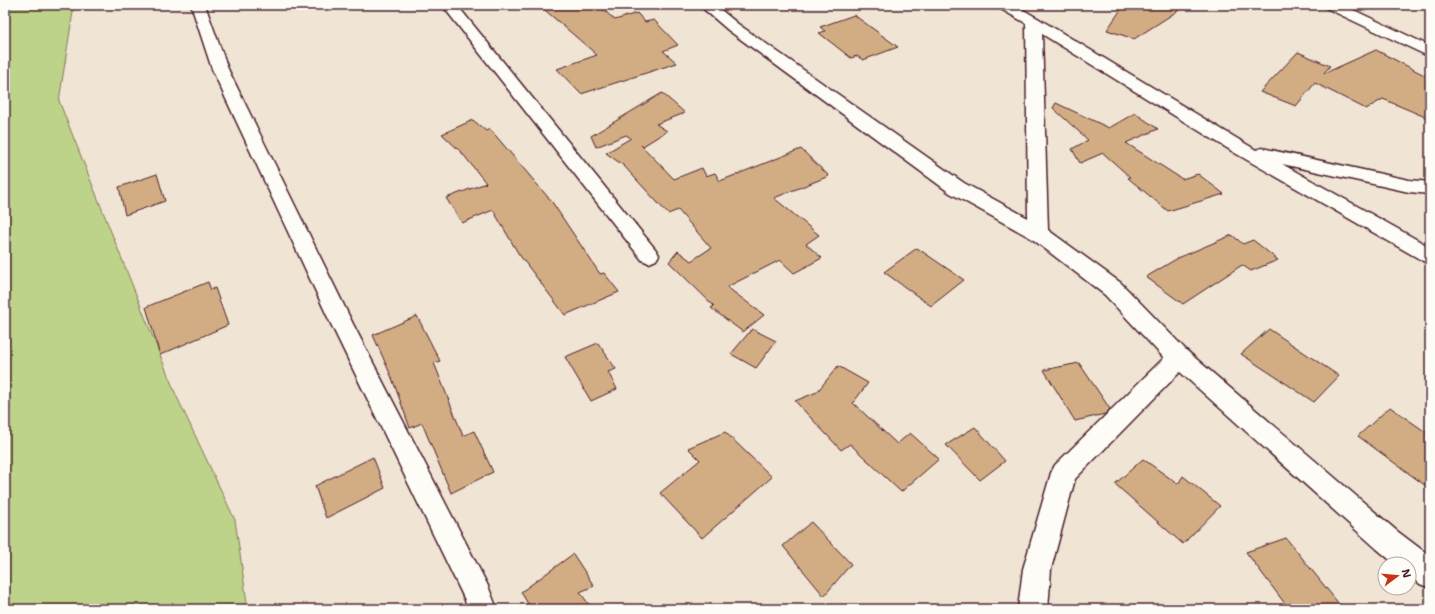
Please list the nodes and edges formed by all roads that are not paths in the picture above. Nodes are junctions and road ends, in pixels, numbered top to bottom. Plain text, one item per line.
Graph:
1 (198, 5) edge
2 (449, 5) edge
3 (706, 5) edge
4 (1004, 5) edge
5 (1332, 5) edge
6 (1034, 13) edge
7 (1430, 52) edge
8 (1241, 150) junction
9 (1430, 188) edge
10 (1038, 233) junction
11 (649, 255) dead end
12 (1430, 256) edge
13 (1179, 358) junction
14 (1430, 574) edge
15 (482, 609) edge
16 (1033, 609) edge

1 - 15 street
2 - 11 street
3 - 10 street
4 - 6 street
5 - 7 street
6 - 8 street
6 - 10 street
8 - 9 street
8 - 12 street
10 - 13 street
13 - 14 street
13 - 16 street

